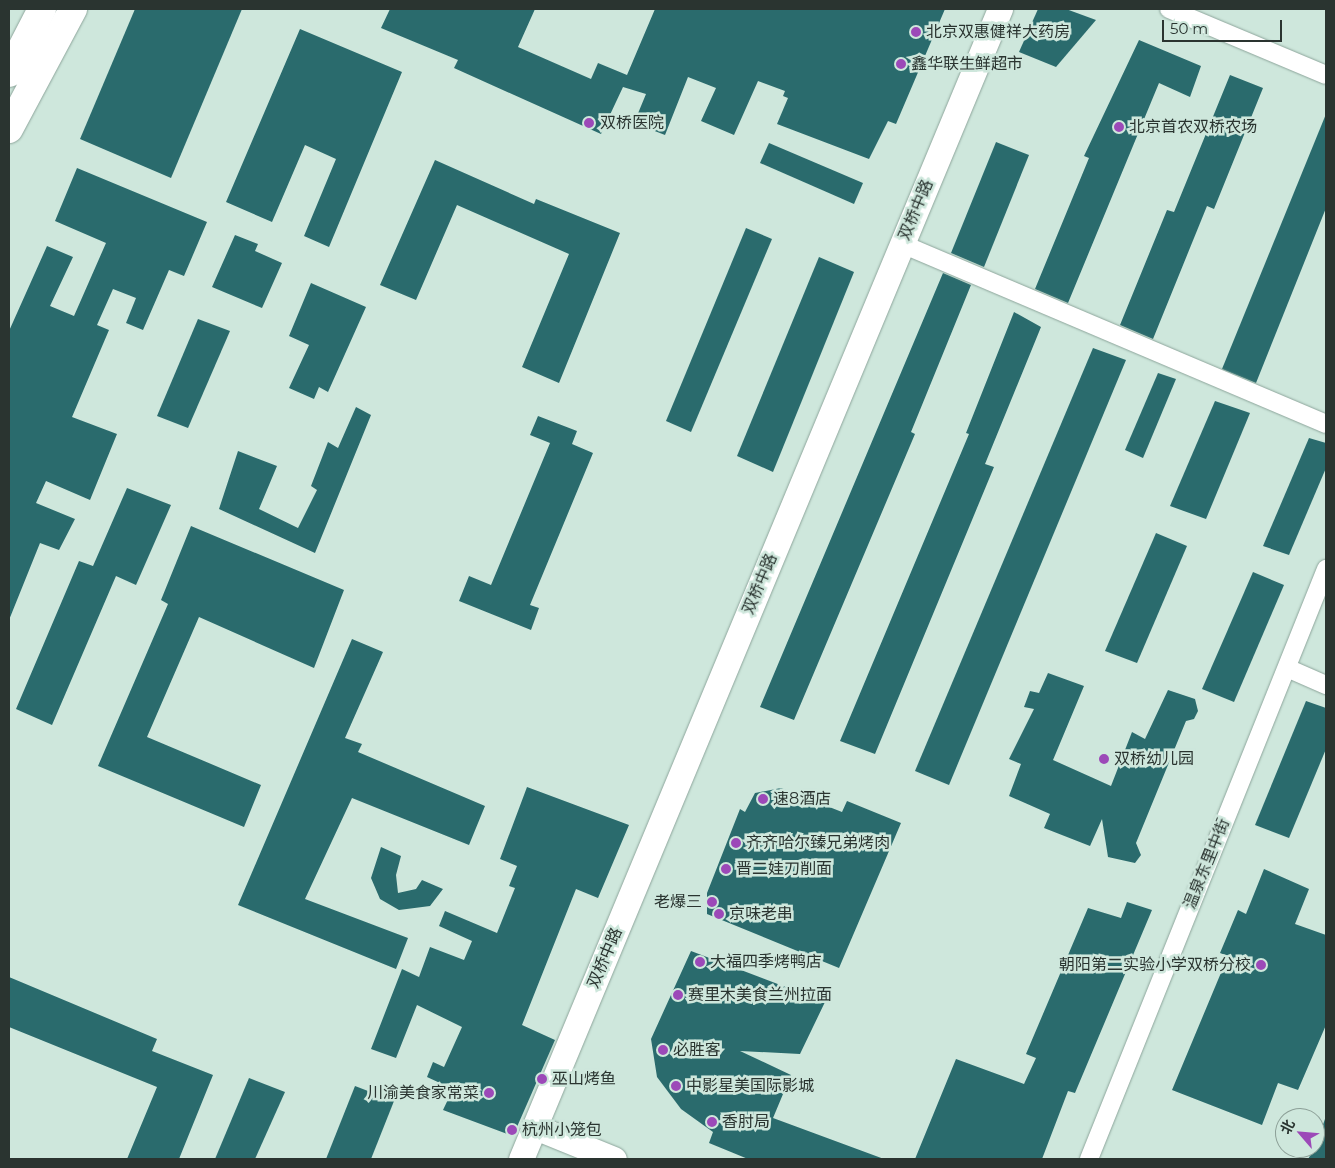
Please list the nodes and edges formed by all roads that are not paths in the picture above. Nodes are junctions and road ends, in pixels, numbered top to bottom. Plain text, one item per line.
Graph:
1 (42, 9) edge
2 (73, 9) edge
3 (1000, 9) edge
4 (1169, 9) edge
5 (9, 73) edge
6 (1326, 75) edge
7 (9, 129) edge
8 (902, 244) junction
9 (1326, 424) edge
10 (1326, 570) edge
11 (1286, 668) junction
12 (1326, 685) edge
13 (535, 1127) junction
14 (521, 1159) edge
15 (614, 1159) edge
16 (1088, 1159) edge

1 - 5 main road
2 - 7 main road
3 - 8 street, 双桥中路
4 - 6 street
8 - 9 street
8 - 13 street, 双桥中路
10 - 11 street, 温泉东里中街
11 - 12 street
11 - 16 street, 温泉东里中街
13 - 14 street, 双桥中路
13 - 15 street

